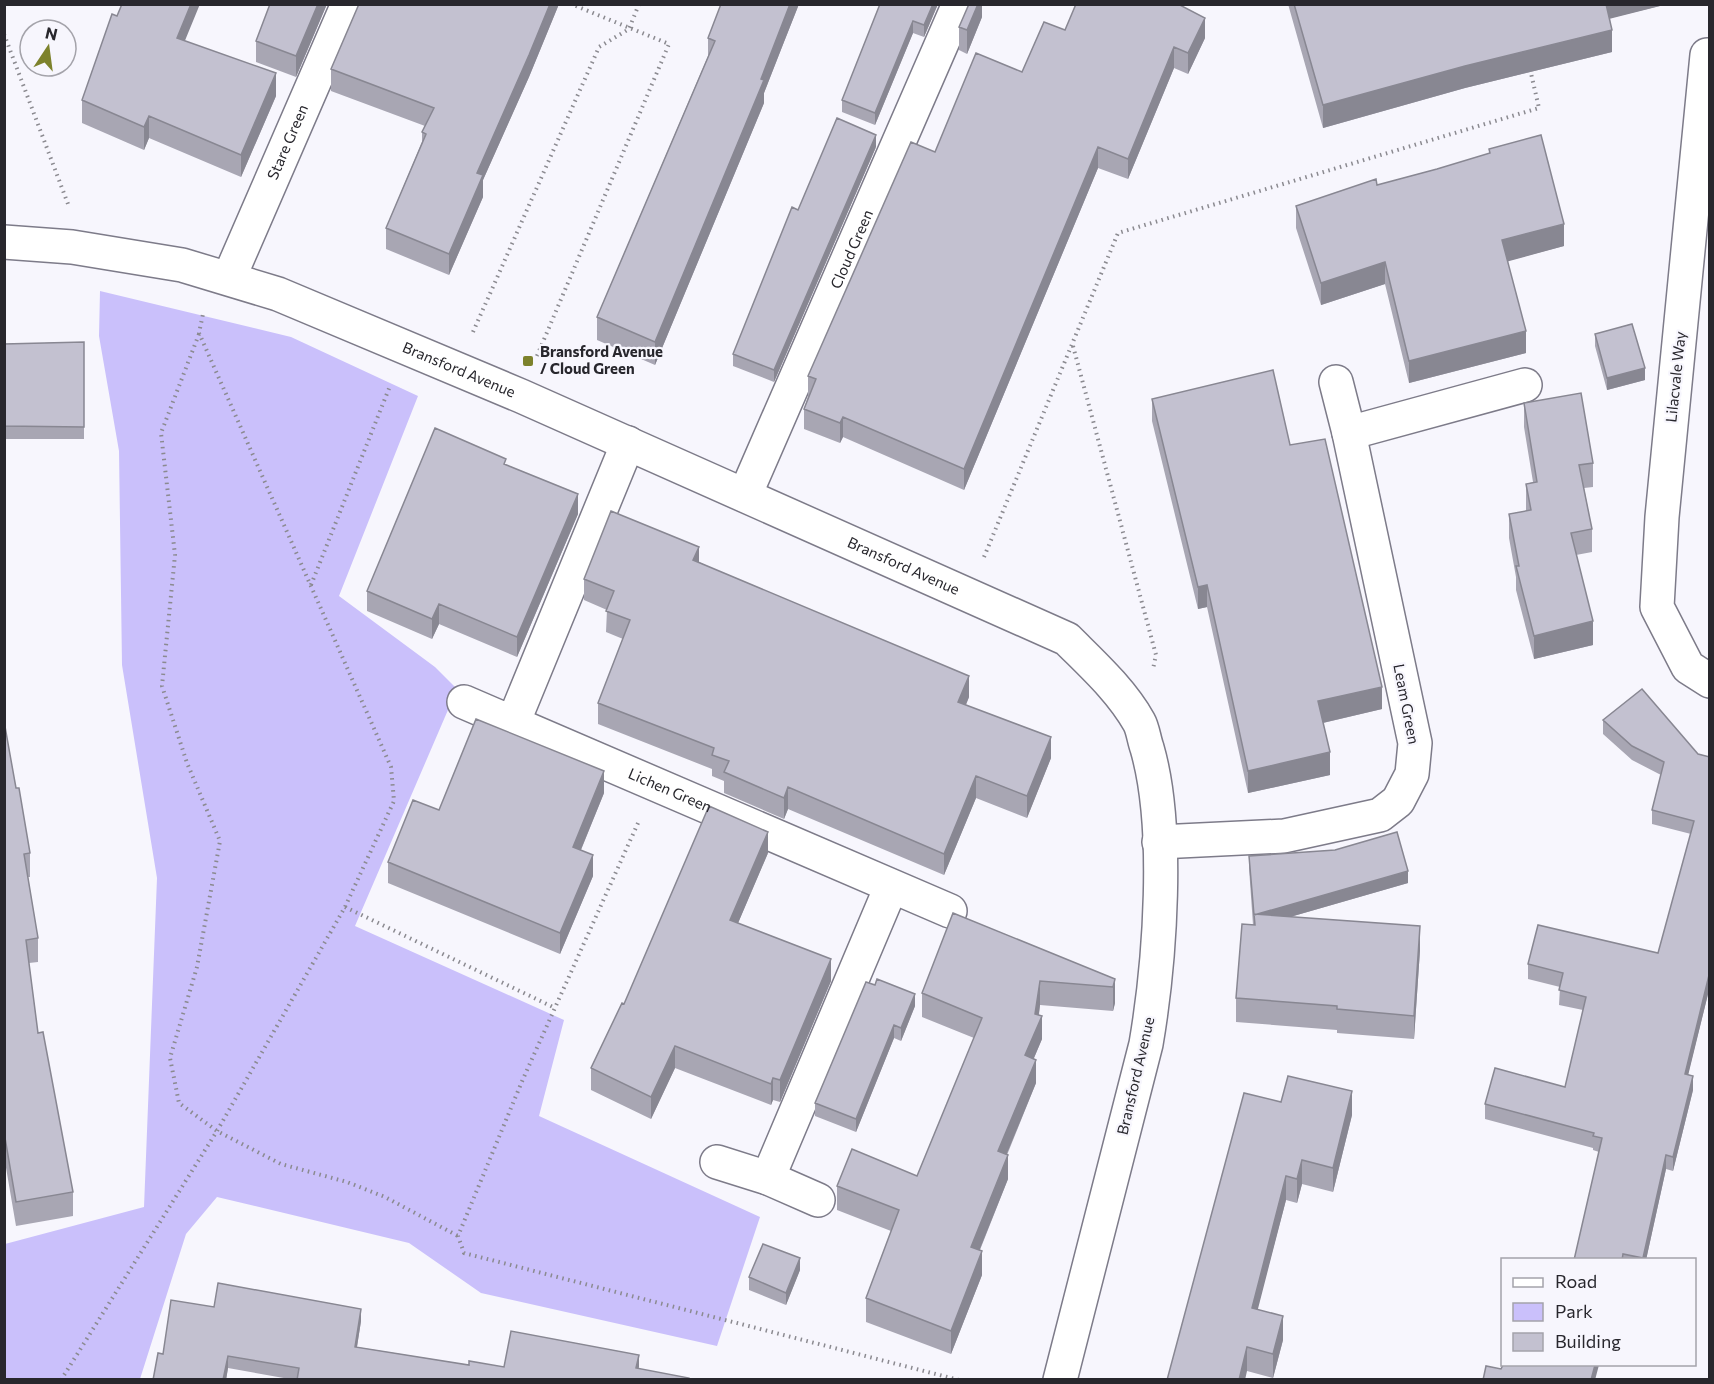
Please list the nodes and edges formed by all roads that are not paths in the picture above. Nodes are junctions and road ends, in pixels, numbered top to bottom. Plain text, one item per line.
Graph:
1 (348, 4) edge
2 (959, 4) edge
3 (1707, 55) dead end
4 (4, 242) edge
5 (220, 275) junction
6 (1336, 382) dead end
7 (1526, 385) dead end
8 (1349, 433) junction
9 (628, 443) junction
10 (745, 495) junction
11 (1710, 681) edge
12 (464, 702) dead end
13 (513, 723) junction
14 (1159, 842) junction
15 (891, 887) junction
16 (950, 911) dead end
17 (717, 1162) dead end
18 (768, 1178) junction
19 (818, 1200) dead end
20 (1060, 1380) edge

1 - 5 street, Stare Green
2 - 10 street, Cloud Green
3 - 11 street, Lilacvale Way
4 - 5 street, Bransford Avenue
5 - 9 street, Bransford Avenue
6 - 8 street, Leam Green
7 - 8 street
8 - 14 street, Leam Green
9 - 10 street, Bransford Avenue
9 - 13 street
10 - 14 street, Bransford Avenue
12 - 13 street, Lichen Green
13 - 15 street, Lichen Green
14 - 20 street, Bransford Avenue
15 - 16 street, Lichen Green
15 - 18 street
17 - 18 street
18 - 19 street

